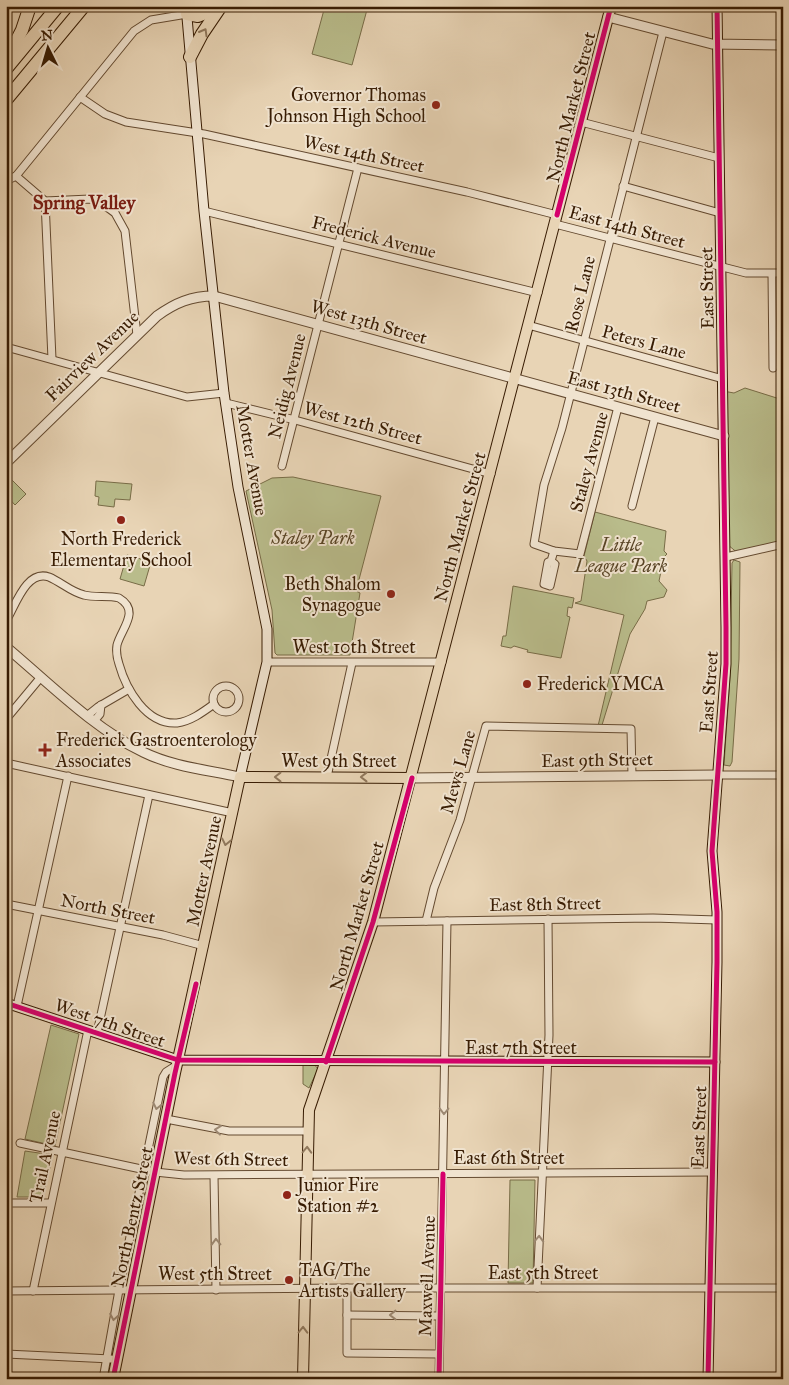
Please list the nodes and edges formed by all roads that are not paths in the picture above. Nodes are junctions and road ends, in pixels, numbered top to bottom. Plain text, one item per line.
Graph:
1 (30, 6) edge
2 (58, 6) edge
3 (84, 6) edge
4 (717, 6) edge
5 (216, 7) edge
6 (187, 10) edge
7 (609, 11) edge
8 (663, 32) junction
9 (718, 45) junction
10 (783, 45) edge
11 (190, 57) junction
12 (6, 60) edge
13 (6, 69) edge
14 (80, 97) junction
15 (6, 100) edge
16 (581, 122) junction
17 (197, 132) junction
18 (636, 135) junction
19 (719, 158) junction
20 (358, 168) junction
21 (16, 176) junction
22 (6, 181) edge
23 (623, 186) junction
24 (45, 201) junction
25 (204, 211) junction
26 (720, 213) junction
27 (556, 219) junction
28 (609, 238) junction
29 (338, 243) junction
30 (721, 267) junction
31 (772, 274) junction
32 (783, 274) edge
33 (538, 293) junction
34 (214, 296) junction
35 (317, 324) junction
36 (528, 325) junction
37 (137, 335) junction
38 (584, 342) junction
39 (6, 347) edge
40 (52, 359) junction
41 (774, 368) dead end
42 (99, 373) junction
43 (516, 379) junction
44 (723, 380) junction
45 (224, 393) junction
46 (570, 394) junction
47 (226, 404) junction
48 (618, 407) junction
49 (656, 416) junction
50 (295, 420) junction
51 (724, 436) junction
52 (6, 463) edge
53 (282, 466) dead end
54 (491, 474) junction
55 (632, 506) dead end
56 (783, 544) edge
57 (554, 551) junction
58 (726, 557) junction
59 (551, 561) dead end
60 (6, 621) edge
61 (6, 647) edge
62 (267, 662) junction
63 (442, 662) junction
64 (352, 663) junction
65 (41, 676) junction
66 (129, 689) junction
67 (214, 704) dead end
68 (92, 718) junction
69 (6, 719) edge
70 (6, 763) edge
71 (717, 775) junction
72 (783, 775) edge
73 (68, 776) junction
74 (632, 776) junction
75 (240, 777) junction
76 (326, 777) junction
77 (473, 777) junction
78 (412, 778) junction
79 (149, 794) junction
80 (233, 812) junction
81 (6, 904) edge
82 (38, 911) junction
83 (548, 919) junction
84 (717, 920) junction
85 (426, 921) junction
86 (447, 921) junction
87 (373, 922) junction
88 (120, 927) junction
89 (204, 946) junction
90 (6, 1002) edge
91 (17, 1006) junction
92 (92, 1032) junction
93 (178, 1062) junction
94 (326, 1062) junction
95 (446, 1062) junction
96 (548, 1062) junction
97 (715, 1062) junction
98 (166, 1119) junction
99 (308, 1132) junction
100 (20, 1143) dead end
101 (62, 1152) junction
102 (144, 1169) junction
103 (155, 1172) junction
104 (712, 1172) junction
105 (543, 1173) junction
106 (306, 1174) junction
107 (443, 1174) junction
108 (214, 1176) junction
109 (6, 1203) edge
110 (50, 1203) junction
111 (347, 1288) junction
112 (442, 1288) junction
113 (537, 1288) junction
114 (709, 1288) junction
115 (783, 1288) edge
116 (304, 1289) junction
117 (33, 1290) junction
118 (119, 1290) junction
119 (131, 1290) junction
120 (216, 1290) junction
121 (6, 1291) edge
122 (347, 1315) junction
123 (440, 1316) junction
124 (6, 1354) edge
125 (438, 1354) junction
126 (112, 1359) junction
127 (103, 1379) edge
128 (113, 1379) edge
129 (303, 1379) edge
130 (439, 1379) edge
131 (708, 1379) edge

1 - 12 highway
2 - 13 highway
3 - 15 highway
4 - 9 main road, East Street
5 - 6 highway
11 -> 5 highway
6 - 11 main road, Motter Avenue
6 - 14 street
7 - 8 main road
7 - 16 main road, North Market Street
8 - 9 main road
8 - 18 street, Rose Lane
9 - 10 main road
9 - 19 main road, East Street
11 - 17 main road, Motter Avenue
14 - 17 street, West 14th Street
14 - 21 street
16 - 18 street
16 - 27 main road, North Market Street
17 - 20 street, West 14th Street
17 - 25 main road, Motter Avenue
18 - 19 street
18 - 23 street, Rose Lane
19 - 26 main road, East Street
20 - 27 street, West 14th Street
20 - 29 street, Neidig Avenue
21 - 22 street
21 - 24 street
23 - 26 street
23 - 28 street, Rose Lane
24 - 37 street
24 - 40 street
25 - 29 street, Frederick Avenue
25 - 34 main road, Motter Avenue
26 - 30 main road, East Street
27 - 28 street, East 14th Street
27 - 33 main road, North Market Street
28 - 30 street, East 14th Street
28 - 38 street, Rose Lane
29 - 33 street, Frederick Avenue
29 - 35 street, Neidig Avenue
30 - 31 street, East 14th Street
30 - 44 main road, East Street
31 - 32 street, East 14th Street
31 - 41 street
33 - 36 main road, North Market Street
34 - 35 main road, West 13th Street
34 - 37 main road, Fairview Avenue
34 - 45 main road, Motter Avenue
35 - 43 main road, West 13th Street
35 - 50 street, Neidig Avenue
36 - 38 street, Peters Lane
36 - 43 main road, North Market Street
37 - 42 main road, Fairview Avenue
38 - 44 street, Peters Lane
38 - 46 street, Rose Lane
39 - 40 street
40 - 42 street
42 - 45 street
42 - 52 main road, Fairview Avenue
43 - 46 main road, East 13th Street
43 - 54 main road, North Market Street
44 - 51 main road, East Street
45 - 47 main road, Motter Avenue
46 - 48 main road, East 13th Street
46 - 57 street, Rose Lane
47 - 50 street, West 12th Street
47 - 62 main road, Motter Avenue
48 - 49 main road, East 13th Street
48 - 57 street, Staley Avenue
49 - 51 main road, East 13th Street
49 - 55 street
50 - 53 street, Neidig Avenue
50 - 54 street, West 12th Street
51 - 58 main road, East Street
54 - 63 main road, North Market Street
56 - 58 street
57 - 59 street
58 - 71 main road, East Street
60 - 66 street
61 - 65 main road, West 9th Street
62 - 64 street, West 10th Street
62 - 75 main road, Motter Avenue
63 - 64 street, West 10th Street
63 - 78 main road, North Market Street
64 - 76 street
65 - 68 main road, West 9th Street
65 - 69 street
66 - 67 street
66 - 68 street
68 - 75 main road, West 9th Street
70 - 73 street
71 - 72 street, East 9th Street
71 - 74 main road, East 9th Street
71 - 84 main road, East Street
73 - 79 street
73 - 82 street
74 - 77 main road, East 9th Street
74 - 77 street, Mews Lane
76 -> 75 main road, West 9th Street
75 - 80 main road, Motter Avenue
78 -> 76 main road, West 9th Street
77 - 78 main road, East 9th Street
77 - 85 street, Mews Lane
78 - 87 main road, North Market Street
79 - 80 street
79 - 88 street, Trail Avenue
80 -> 89 main road, Motter Avenue
81 - 82 street, North Street
82 - 88 street, North Street
82 - 91 street
83 - 84 street, East 8th Street
83 - 86 street, East 8th Street
83 - 96 street
84 - 97 main road, East Street
85 - 86 street, East 8th Street
85 - 87 street, East 8th Street
86 - 95 street, Maxwell Avenue
87 - 94 main road, North Market Street
88 - 89 street, North Street
88 - 92 street, Trail Avenue
89 - 93 main road, Motter Avenue
90 - 91 main road, West 7th Street
91 - 92 main road, West 7th Street
92 - 93 main road, West 7th Street
92 - 101 street, Trail Avenue
93 - 94 main road, West 7th Street
93 - 98 main road, North Bentz Street
93 -> 102 street, North Bentz Street
94 - 95 main road, East 7th Street
94 - 99 main road, North Market Street
95 - 96 main road, East 7th Street
95 -> 107 street, Maxwell Avenue
96 - 97 main road, East 7th Street
96 - 105 street
97 - 104 main road, East Street
99 -> 98 street
98 - 103 main road, North Bentz Street
106 -> 99 main road, North Market Street
100 - 101 street, West 6th Street
101 - 102 street, West 6th Street
101 - 110 street, Trail Avenue
102 - 103 street, West 6th Street
102 - 118 street, North Bentz Street
103 - 108 street, West 6th Street
103 - 119 main road, North Bentz Street
104 - 105 street, East 6th Street
104 - 114 main road, East Street
105 - 107 street, East 6th Street
113 -> 105 street
106 - 107 street, East 6th Street
106 - 108 street, West 6th Street
106 - 116 main road, North Market Street
107 - 112 street, Maxwell Avenue
120 -> 108 street
109 - 110 street
110 - 117 street, Trail Avenue
111 - 112 street, East 5th Street
111 - 116 street, East 5th Street
111 - 122 street
112 - 113 street, East 5th Street
112 - 123 street, Maxwell Avenue
113 - 114 street, East 5th Street
114 - 115 street, East 5th Street
114 - 131 main road, East Street
116 - 120 street, West 5th Street
129 -> 116 main road, North Market Street
117 - 118 street, West 5th Street
117 - 121 street, West 5th Street
118 - 119 street, West 5th Street
118 -> 126 street, North Bentz Street
119 - 120 street, West 5th Street
119 - 126 main road, North Bentz Street
123 -> 122 street
122 - 125 street
123 - 125 street, Maxwell Avenue
124 - 126 street
125 - 130 street, Maxwell Avenue
126 - 127 street, North Bentz Street
126 - 128 main road, North Bentz Street

